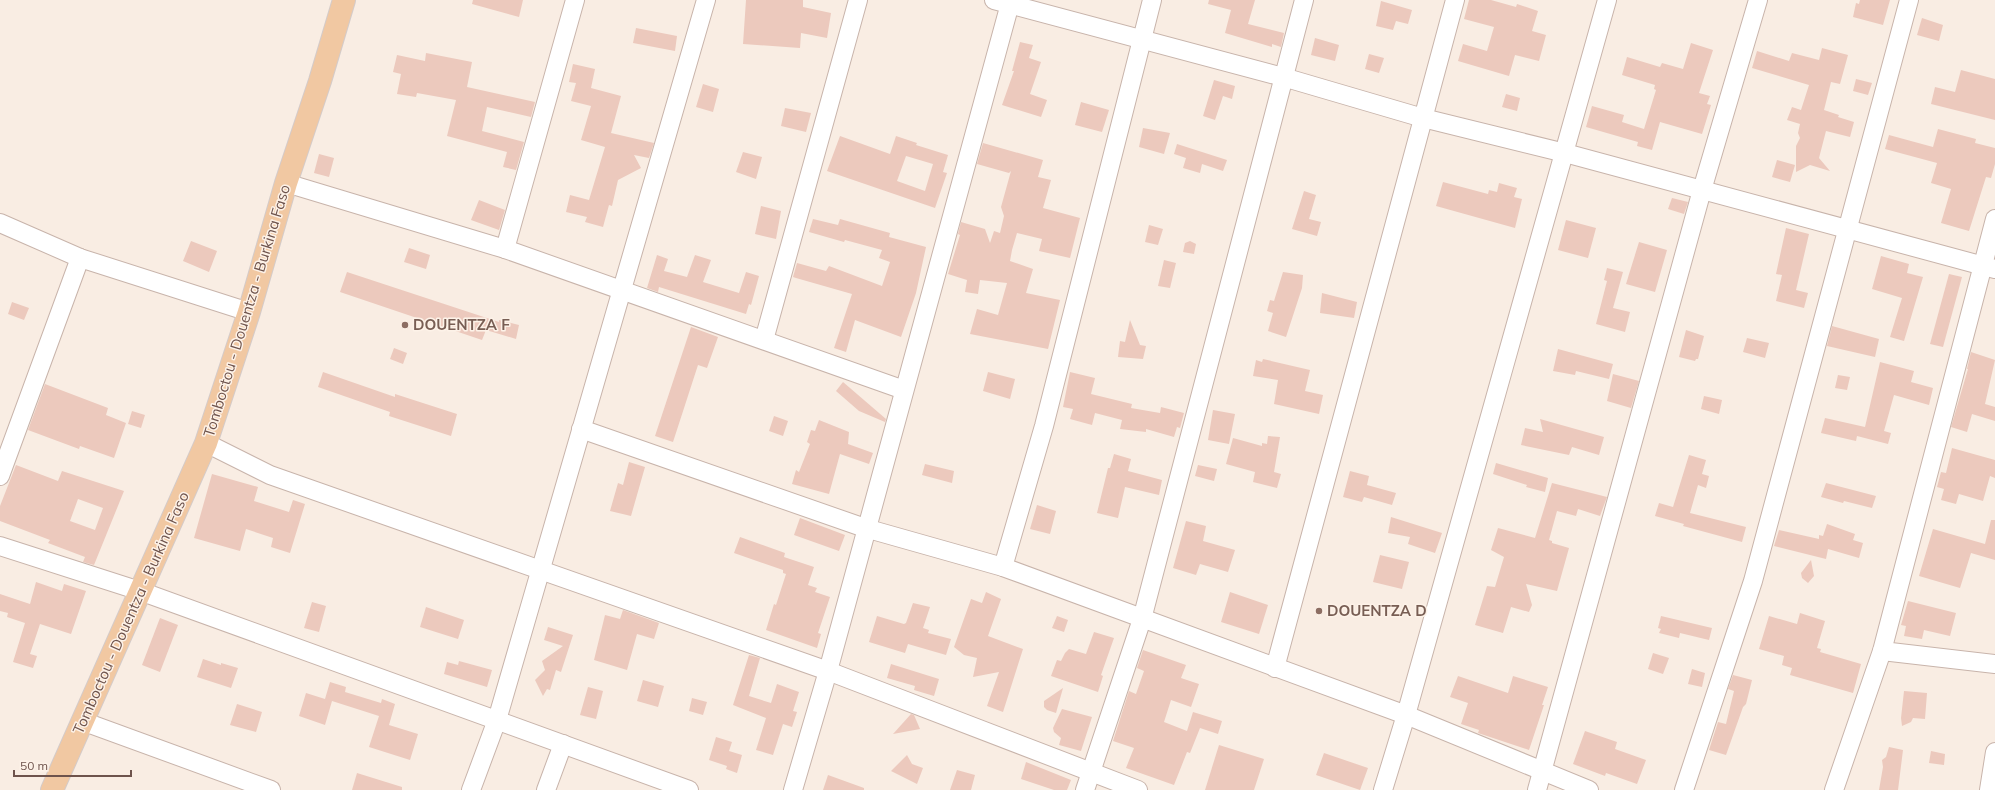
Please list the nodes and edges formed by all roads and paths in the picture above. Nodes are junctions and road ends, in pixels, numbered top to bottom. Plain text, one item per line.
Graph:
1 (344, 0) edge
2 (575, 0) edge
3 (706, 0) edge
4 (858, 0) edge
5 (1152, 0) edge
6 (1304, 0) edge
7 (1455, 0) edge
8 (1607, 0) edge
9 (1758, 0) edge
10 (1909, 0) edge
11 (1005, 1) edge
12 (1142, 40) junction
13 (1283, 78) junction
14 (1423, 118) junction
15 (1565, 153) junction
16 (286, 183) junction
17 (1702, 190) junction
18 (1995, 219) edge
19 (0, 223) edge
20 (1848, 229) junction
21 (505, 250) junction
22 (80, 258) junction
23 (1989, 267) edge
24 (621, 291) junction
25 (249, 312) junction
26 (764, 340) junction
27 (904, 390) junction
28 (581, 429) junction
29 (206, 443) junction
30 (0, 476) edge
31 (865, 528) junction
32 (0, 546) edge
33 (1003, 567) junction
34 (540, 569) junction
35 (140, 591) junction
36 (1142, 619) junction
37 (1882, 650) junction
38 (1995, 664) edge
39 (1275, 668) junction
40 (828, 671) junction
41 (1406, 715) junction
42 (497, 720) junction
43 (82, 721) junction
44 (563, 744) junction
45 (1995, 752) edge
46 (1543, 771) junction
47 (1091, 772) junction
48 (52, 790) edge
49 (271, 790) edge
50 (471, 790) edge
51 (546, 790) edge
52 (689, 790) edge
53 (793, 790) edge
54 (1085, 790) edge
55 (1138, 790) edge
56 (1383, 790) edge
57 (1537, 790) edge
58 (1589, 790) edge
59 (1684, 790) edge
60 (1834, 790) edge
61 (1989, 790) edge

1 - 16 main road, Tomboctou - Douentza - Burkina Faso
2 - 21 street
3 - 24 street
4 - 26 street
5 - 12 street
6 - 13 street
7 - 14 street
8 - 15 street
9 - 17 street
10 - 20 street
11 - 12 street
11 - 27 street
12 - 13 street
12 - 33 street
13 - 14 street
13 - 36 street
14 - 15 street
14 - 39 street
15 - 17 street
15 - 41 street
16 - 21 street
16 - 25 main road, Tomboctou - Douentza - Burkina Faso
17 - 20 street
17 - 46 street
18 - 23 street
19 - 22 street
20 - 23 street
20 - 59 street
21 - 24 street
22 - 25 street
22 - 30 street
23 - 37 street
24 - 26 street
24 - 28 street
25 - 29 main road, Tomboctou - Douentza - Burkina Faso
26 - 27 street
27 - 31 street
28 - 31 street
28 - 34 street
29 - 34 street
29 - 35 main road, Tomboctou - Douentza - Burkina Faso
31 - 33 street
31 - 40 street
32 - 35 street
33 - 36 street
34 - 40 street
34 - 42 street
35 - 42 street
35 - 43 main road, Tomboctou - Douentza - Burkina Faso
36 - 39 street
36 - 47 street
37 - 38 street
37 - 60 street
39 - 41 street
40 - 47 street
40 - 53 street
41 - 46 street
41 - 56 street
42 - 44 street
42 - 50 street
43 - 48 main road, Tomboctou - Douentza - Burkina Faso
43 - 49 street
44 - 51 street
44 - 52 street
45 - 61 street
46 - 57 street
46 - 58 street
47 - 54 street
47 - 55 street

